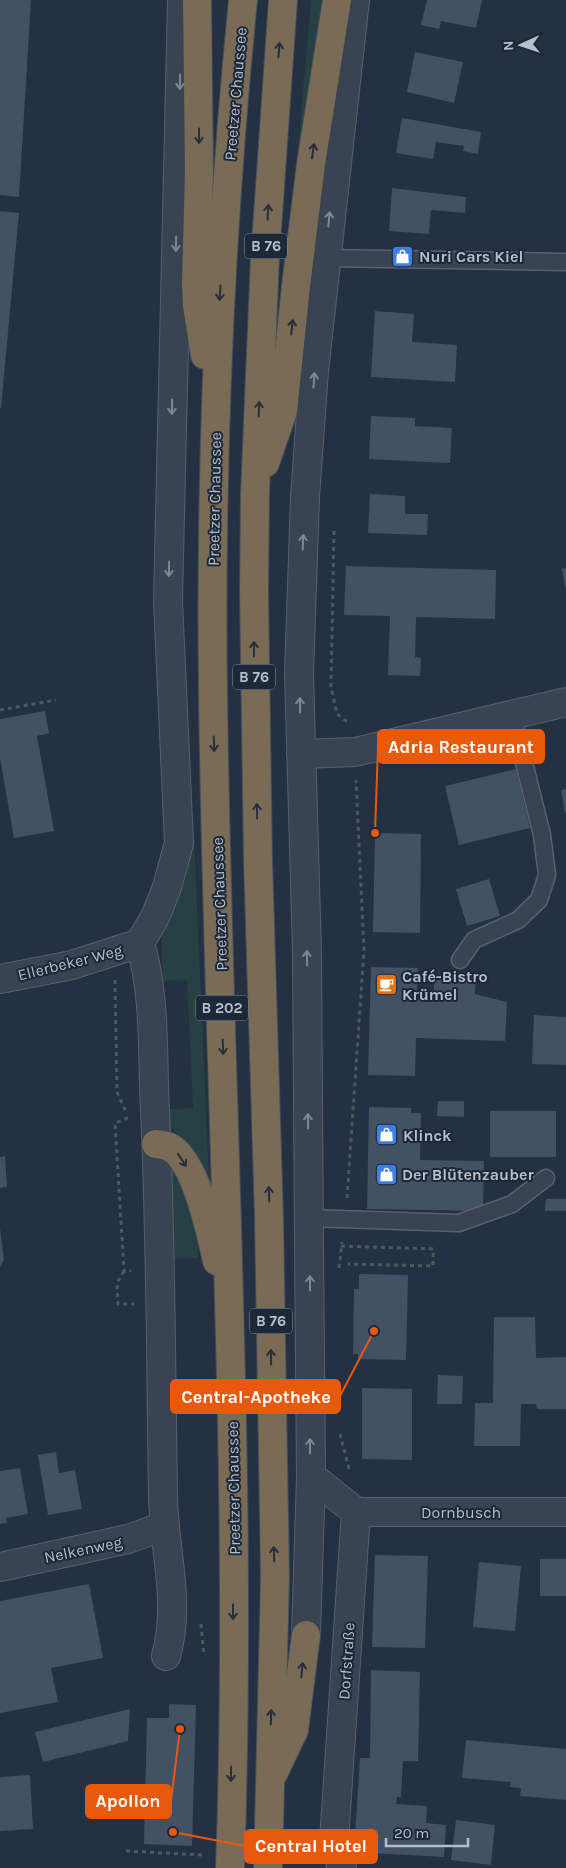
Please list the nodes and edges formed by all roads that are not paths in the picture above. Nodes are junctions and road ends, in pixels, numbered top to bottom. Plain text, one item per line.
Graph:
1 (182, 0) edge
2 (197, 0) edge
3 (242, 0) edge
4 (283, 0) edge
5 (337, 0) edge
6 (355, 0) edge
7 (325, 258) junction
8 (566, 262) edge
9 (215, 413) junction
10 (255, 493) junction
11 (213, 696) joint
12 (566, 702) edge
13 (512, 714) junction
14 (301, 754) junction
15 (140, 943) junction
16 (460, 960) dead end
17 (0, 979) edge
18 (156, 1144) junction
19 (546, 1178) dead end
20 (309, 1218) junction
21 (231, 1320) junction
22 (310, 1476) junction
23 (350, 1507) junction
24 (566, 1512) edge
25 (164, 1526) junction
26 (0, 1567) edge
27 (306, 1635) joint
28 (166, 1656) dead end
29 (270, 1783) junction
30 (230, 1868) edge
31 (268, 1868) edge
32 (342, 1868) edge

1 -> 15 street
2 -> 9 highway
3 -> 9 highway, Preetzer Chaussee / B 76
10 -> 4 highway, B 76
10 -> 5 highway
7 -> 6 street
7 - 8 lane
14 -> 7 street
9 - 11 highway, Preetzer Chaussee / B 76
29 -> 10 highway, B 76
11 -> 21 highway, Preetzer Chaussee / B 202
12 - 13 street
13 - 14 street
13 - 16 lane
20 -> 14 street
15 - 17 street, Ellerbeker Weg
15 - 18 street
18 -> 21 highway
18 - 25 street
19 - 20 lane
22 -> 20 street
21 -> 30 highway, Preetzer Chaussee / B 76
22 - 23 street
22 - 27 street
23 - 24 street, Dornbusch
23 - 32 street, Dorfstraße
25 - 26 street, Nelkenweg
25 - 28 street
29 -> 27 highway
29 - 31 highway, B 76

